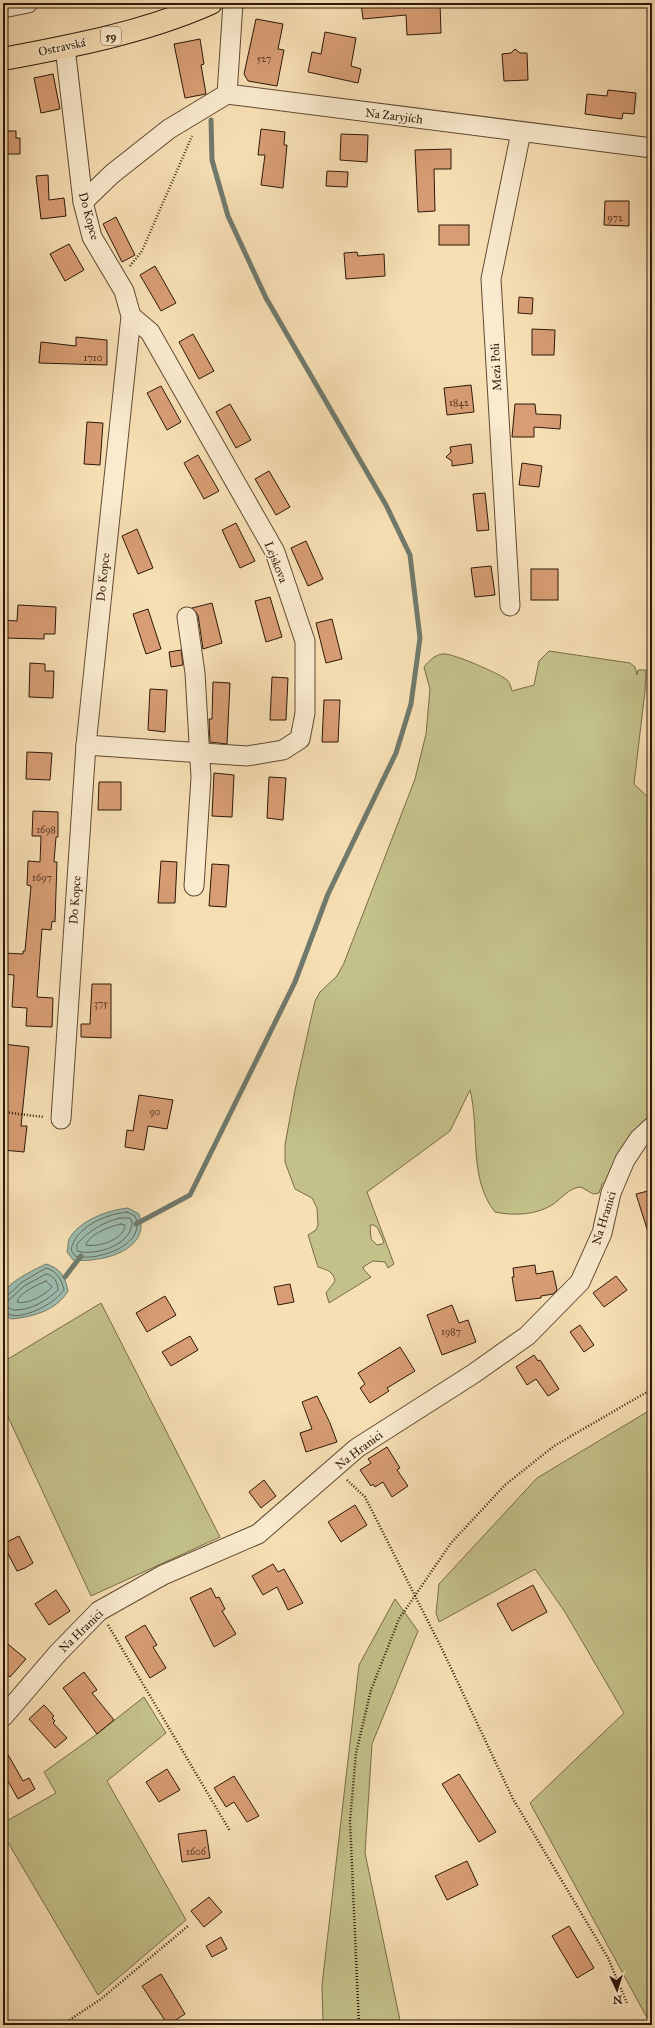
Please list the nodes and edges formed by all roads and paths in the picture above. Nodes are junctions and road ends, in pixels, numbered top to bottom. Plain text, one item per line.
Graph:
1 (28, 3) edge
2 (211, 3) edge
3 (233, 3) edge
4 (3, 8) edge
5 (65, 47) junction
6 (3, 59) edge
7 (227, 94) junction
8 (521, 132) junction
9 (193, 135) dead end
10 (652, 148) edge
11 (82, 202) junction
12 (116, 279) junction
13 (131, 316) junction
14 (510, 606) dead end
15 (187, 617) dead end
16 (86, 745) junction
17 (199, 753) junction
18 (194, 886) dead end
19 (3, 1112) edge
20 (61, 1119) joint
21 (652, 1127) edge
22 (652, 1389) edge
23 (325, 1476) junction
24 (414, 1596) junction
25 (99, 1611) junction
26 (3, 1717) edge
27 (230, 1831) dead end
28 (188, 1926) dead end
29 (627, 2003) dead end
30 (62, 2025) edge
31 (358, 2025) edge

1 - 4 street
2 - 5 main road, Ostravská / 59
3 - 7 street
5 - 6 main road, Ostravská / 59
5 - 11 street, Do Kopce
7 - 8 street, Na Zaryjích
7 - 11 street
8 - 10 street, Na Zaryjích
8 - 14 street, Mezi Poli
9 - 12 path
11 - 12 street, Do Kopce
12 - 13 street, Do Kopce
13 - 16 street, Do Kopce
13 - 17 street, Lejskova
15 - 17 street
16 - 17 street, Lejskova
16 - 20 street, Do Kopce
17 - 18 street
19 - 20 path
21 - 23 street, Na Hranici
22 - 24 path
23 - 24 path
23 - 25 street, Na Hranici
24 - 29 path
24 - 31 path
25 - 26 street, Na Hranici
25 - 27 path
28 - 30 path

